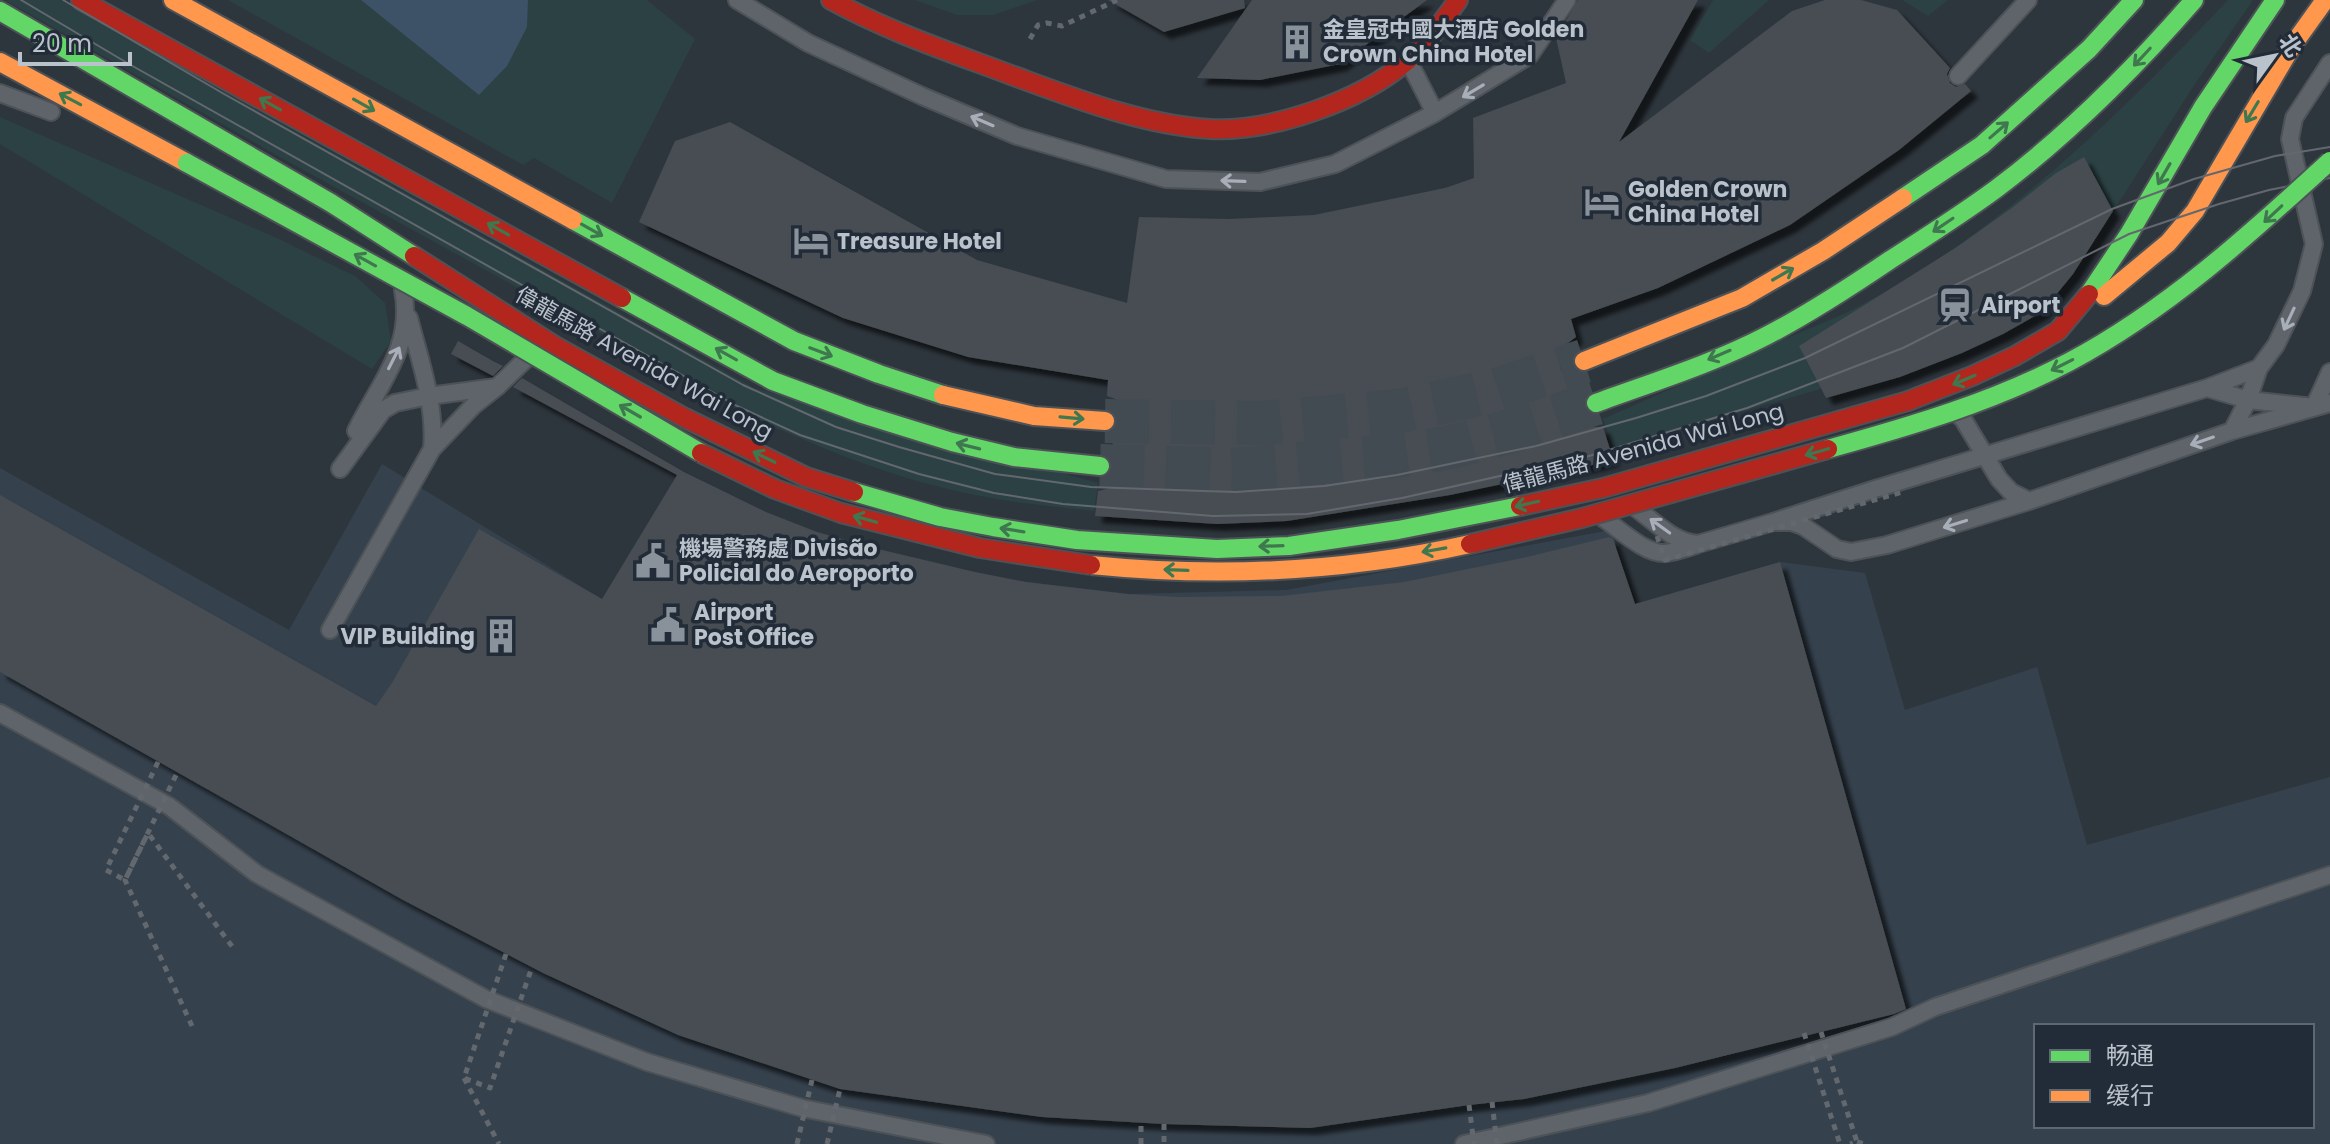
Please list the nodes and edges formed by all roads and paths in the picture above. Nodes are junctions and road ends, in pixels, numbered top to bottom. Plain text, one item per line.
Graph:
1 (81, 0) edge
2 (173, 0) edge
3 (737, 0) edge
4 (831, 0) edge
5 (1117, 0) edge
6 (1458, 0) edge
7 (1567, 0) edge
8 (2028, 0) edge
9 (2134, 0) edge
10 (2194, 0) edge
11 (2275, 0) edge
12 (2325, 0) edge
13 (0, 11) edge
14 (1408, 60) junction
15 (0, 62) edge
16 (2330, 63) edge
17 (1958, 76) dead end
18 (1015, 77) junction
19 (0, 93) edge
20 (1435, 113) junction
21 (2330, 161) edge
22 (187, 163) junction
23 (377, 233) junction
24 (407, 312) junction
25 (2058, 331) junction
26 (555, 346) junction
27 (1584, 361) tunnel mouth
28 (2259, 368) junction
29 (2330, 372) edge
30 (497, 387) junction
31 (2207, 388) junction
32 (1926, 395) junction
33 (429, 396) junction
34 (2248, 400) junction
35 (1596, 403) tunnel mouth
36 (2322, 405) edge
37 (1105, 421) tunnel mouth
38 (2232, 431) junction
39 (432, 449) junction
40 (1983, 456) junction
41 (1100, 466) tunnel mouth
42 (1603, 488) junction
43 (1906, 491) dead end
44 (1557, 497) junction
45 (2029, 501) junction
46 (1773, 522) junction
47 (1657, 536) dead end
48 (1698, 544) junction
49 (330, 630) dead end
50 (0, 713) edge
51 (158, 762) dead end
52 (177, 773) dead end
53 (148, 833) junction
54 (2330, 875) edge
55 (125, 880) junction
56 (234, 949) dead end
57 (506, 954) dead end
58 (532, 967) dead end
59 (192, 1026) dead end
60 (1821, 1032) dead end
61 (1804, 1033) dead end
62 (464, 1078) junction
63 (812, 1080) dead end
64 (840, 1089) dead end
65 (1492, 1102) dead end
66 (1469, 1105) dead end
67 (1141, 1123) dead end
68 (1164, 1124) dead end
69 (1857, 1142) junction
70 (499, 1144) edge
71 (797, 1144) edge
72 (827, 1144) edge
73 (986, 1144) edge
74 (1141, 1144) edge
75 (1164, 1144) edge
76 (1464, 1144) edge
77 (1474, 1144) edge
78 (1497, 1144) edge
79 (1840, 1144) edge
80 (1850, 1144) edge
81 (1865, 1144) edge

41 -> 1 street
2 -> 37 street
20 -> 3 lane
4 - 18 street
5 - 18 path
6 - 14 street
7 -> 20 lane
8 - 17 lane
27 -> 9 street
10 -> 35 street
11 -> 25 street, 偉龍馬路 Avenida Wai Long
12 -> 25 street
13 - 23 street, 偉龍馬路 Avenida Wai Long
14 - 18 street
14 - 20 lane
22 -> 15 street, 偉龍馬路 Avenida Wai Long
16 -> 28 lane
19 - 22 lane
21 -> 22 street, 偉龍馬路 Avenida Wai Long, bridge
23 - 24 lane
23 - 26 street, 偉龍馬路 Avenida Wai Long
24 - 33 lane
33 -> 24 lane
25 -> 32 street, 偉龍馬路 Avenida Wai Long
26 - 30 lane
44 -> 26 street, 偉龍馬路 Avenida Wai Long
28 - 31 lane
28 - 34 lane
29 - 36 lane
30 - 33 lane
30 - 39 lane
31 - 34 lane
31 - 40 lane
32 - 40 lane
32 - 42 street, 偉龍馬路 Avenida Wai Long
33 - 39 lane
34 - 36 lane
34 - 38 lane
36 - 38 lane
38 -> 45 lane
39 - 49 lane
40 - 45 lane
40 - 46 lane
42 - 44 street, 偉龍馬路 Avenida Wai Long
48 -> 42 lane
43 - 47 path, bridge
44 - 48 lane
45 -> 46 lane
46 - 48 lane
50 - 73 lane
51 - 55 path, bridge
52 - 53 path, bridge
53 - 55 path, bridge
53 - 56 path
54 - 76 lane
55 - 59 path
57 - 62 path, bridge
58 - 62 path, bridge
60 - 69 path, bridge
61 - 79 path, bridge
62 - 70 path
63 - 71 path, bridge
64 - 72 path, bridge
65 - 78 path, bridge
66 - 77 path, bridge
67 - 74 path
68 - 75 path
69 - 80 path, bridge
69 - 81 path, bridge

